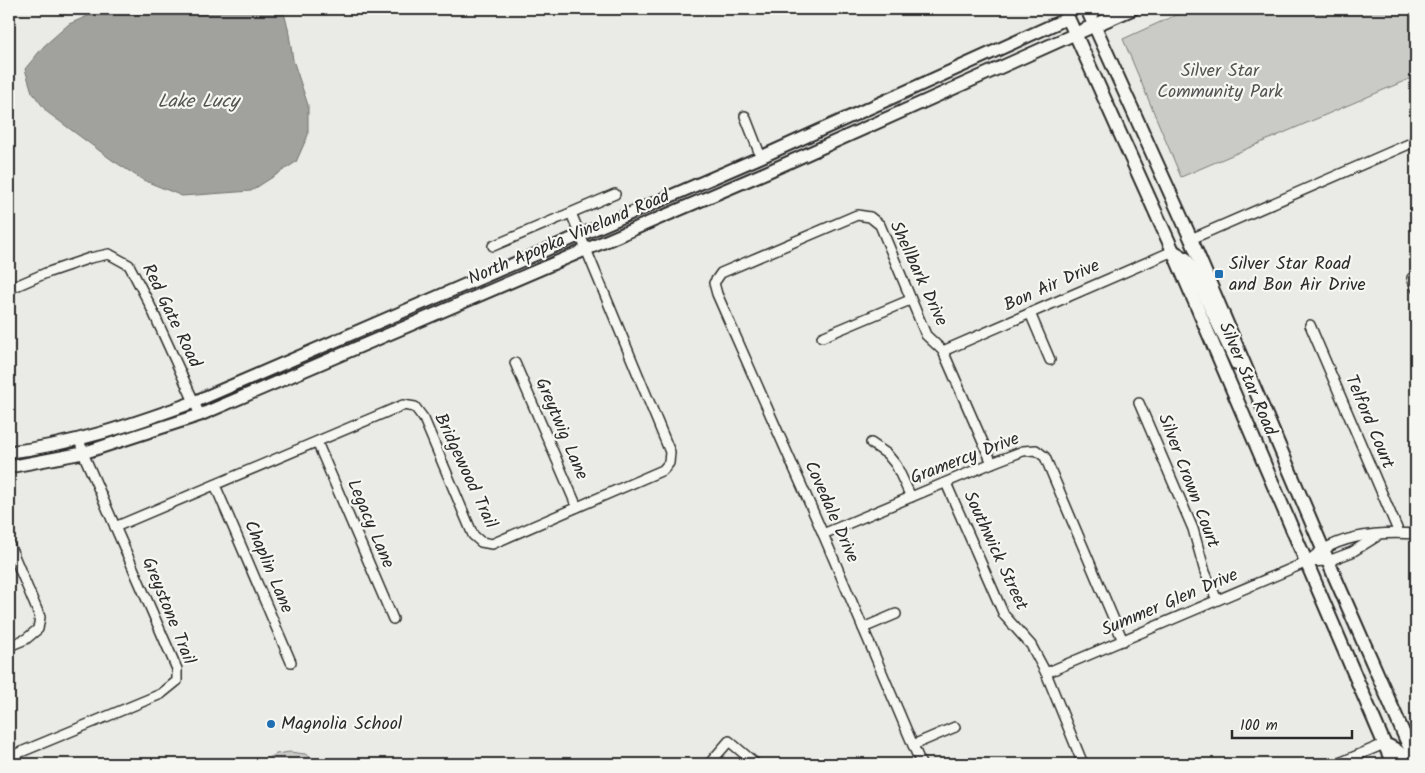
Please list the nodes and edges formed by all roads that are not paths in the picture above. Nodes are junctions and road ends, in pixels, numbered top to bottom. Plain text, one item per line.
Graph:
1 (1089, 9) edge
2 (1132, 9) edge
3 (1066, 14) edge
4 (1094, 25) junction
5 (1075, 34) junction
6 (745, 116) dead end
7 (1416, 141) edge
8 (761, 157) junction
9 (615, 194) dead end
10 (571, 213) junction
11 (580, 234) junction
12 (1191, 239) junction
13 (493, 246) dead end
14 (586, 250) junction
15 (1173, 251) junction
16 (720, 273) joint
17 (1412, 278) dead end
18 (1416, 288) edge
19 (9, 289) edge
20 (910, 300) junction
21 (1030, 313) junction
22 (1310, 325) dead end
23 (822, 337) dead end
24 (943, 351) junction
25 (1050, 360) dead end
26 (515, 363) dead end
27 (1252, 381) junction
28 (194, 402) junction
29 (1139, 403) dead end
30 (200, 415) junction
31 (80, 438) junction
32 (317, 442) junction
33 (871, 443) dead end
34 (9, 452) edge
35 (83, 453) junction
36 (992, 463) junction
37 (9, 467) edge
38 (946, 483) junction
39 (215, 485) junction
40 (911, 497) junction
41 (577, 507) junction
42 (115, 527) junction
43 (1399, 533) junction
44 (823, 534) junction
45 (1416, 534) edge
46 (9, 544) edge
47 (1326, 555) junction
48 (1307, 562) junction
49 (1217, 600) junction
50 (896, 614) dead end
51 (393, 619) dead end
52 (863, 628) junction
53 (1123, 640) junction
54 (9, 646) edge
55 (291, 662) dead end
56 (1046, 673) junction
57 (954, 727) dead end
58 (1384, 744) junction
59 (913, 745) junction
60 (9, 757) edge
61 (1416, 762) edge
62 (708, 764) edge
63 (756, 764) edge
64 (921, 764) edge
65 (1083, 764) edge
66 (1337, 764) edge
67 (1393, 764) edge
68 (1406, 764) edge

1 - 3 main road, North Apopka Vineland Road
1 - 4 main road, Silver Star Road
2 - 4 main road, North Apopka Vineland Road
3 - 5 main road, Silver Star Road
3 - 8 street, North Apopka Vineland Road
4 - 5 main road, North Apopka Vineland Road
4 - 12 main road, Silver Star Road
5 - 14 street, North Apopka Vineland Road
5 - 15 main road, Silver Star Road
6 - 8 street
7 - 12 street
8 - 11 street, North Apopka Vineland Road
9 - 10 street
10 - 11 street, Bridgewood Trail
10 - 13 street
11 - 14 street, Bridgewood Trail
11 - 28 street, North Apopka Vineland Road
12 - 27 main road, Silver Star Road
14 - 30 street, North Apopka Vineland Road
14 - 41 street, Bridgewood Trail
15 - 21 street, Bon Air Drive
15 - 27 main road
15 - 48 main road, Silver Star Road
16 - 20 street, Shellbark Drive
16 - 44 street, Covedale Drive
17 - 18 street
19 - 28 street, Red Gate Road
20 - 23 street
20 - 24 street, Shellbark Drive
21 - 24 street, Bon Air Drive
21 - 25 street
22 - 43 street, Telford Court
24 - 36 street, Shellbark Drive
26 - 41 street, Greytwig Lane
27 - 47 main road, Silver Star Road
28 - 30 street, Red Gate Road
28 - 31 street, North Apopka Vineland Road
29 - 49 street, Silver Crown Court
30 - 35 street, North Apopka Vineland Road
31 - 34 street, North Apopka Vineland Road
31 - 35 street, Greystone Trail
32 - 39 street, Bridgewood Trail
32 - 41 street, Bridgewood Trail
32 - 51 street, Legacy Lane
33 - 40 street
35 - 37 street, North Apopka Vineland Road
35 - 42 street, Greystone Trail
36 - 38 street, Gramercy Drive
36 - 53 street, Gramercy Drive
38 - 40 street, Gramercy Drive
38 - 56 street, Southwick Street
39 - 42 street, Bridgewood Trail
39 - 55 street, Chaplin Lane
40 - 44 street, Gramercy Drive
42 - 60 street, Greystone Trail
43 - 45 street
43 - 47 street
44 - 52 street, Covedale Drive
46 - 54 street
47 - 48 street
47 - 61 main road, Silver Star Road
48 - 49 street, Summer Glen Drive
48 - 58 main road, Silver Star Road
49 - 53 street, Summer Glen Drive
50 - 52 street
52 - 59 street, Covedale Drive
53 - 56 street, Summer Glen Drive
56 - 65 street, Southwick Street
57 - 59 street
58 - 66 street
58 - 67 main road, Silver Star Road
58 - 68 main road
59 - 64 street, Covedale Drive
62 - 63 street

